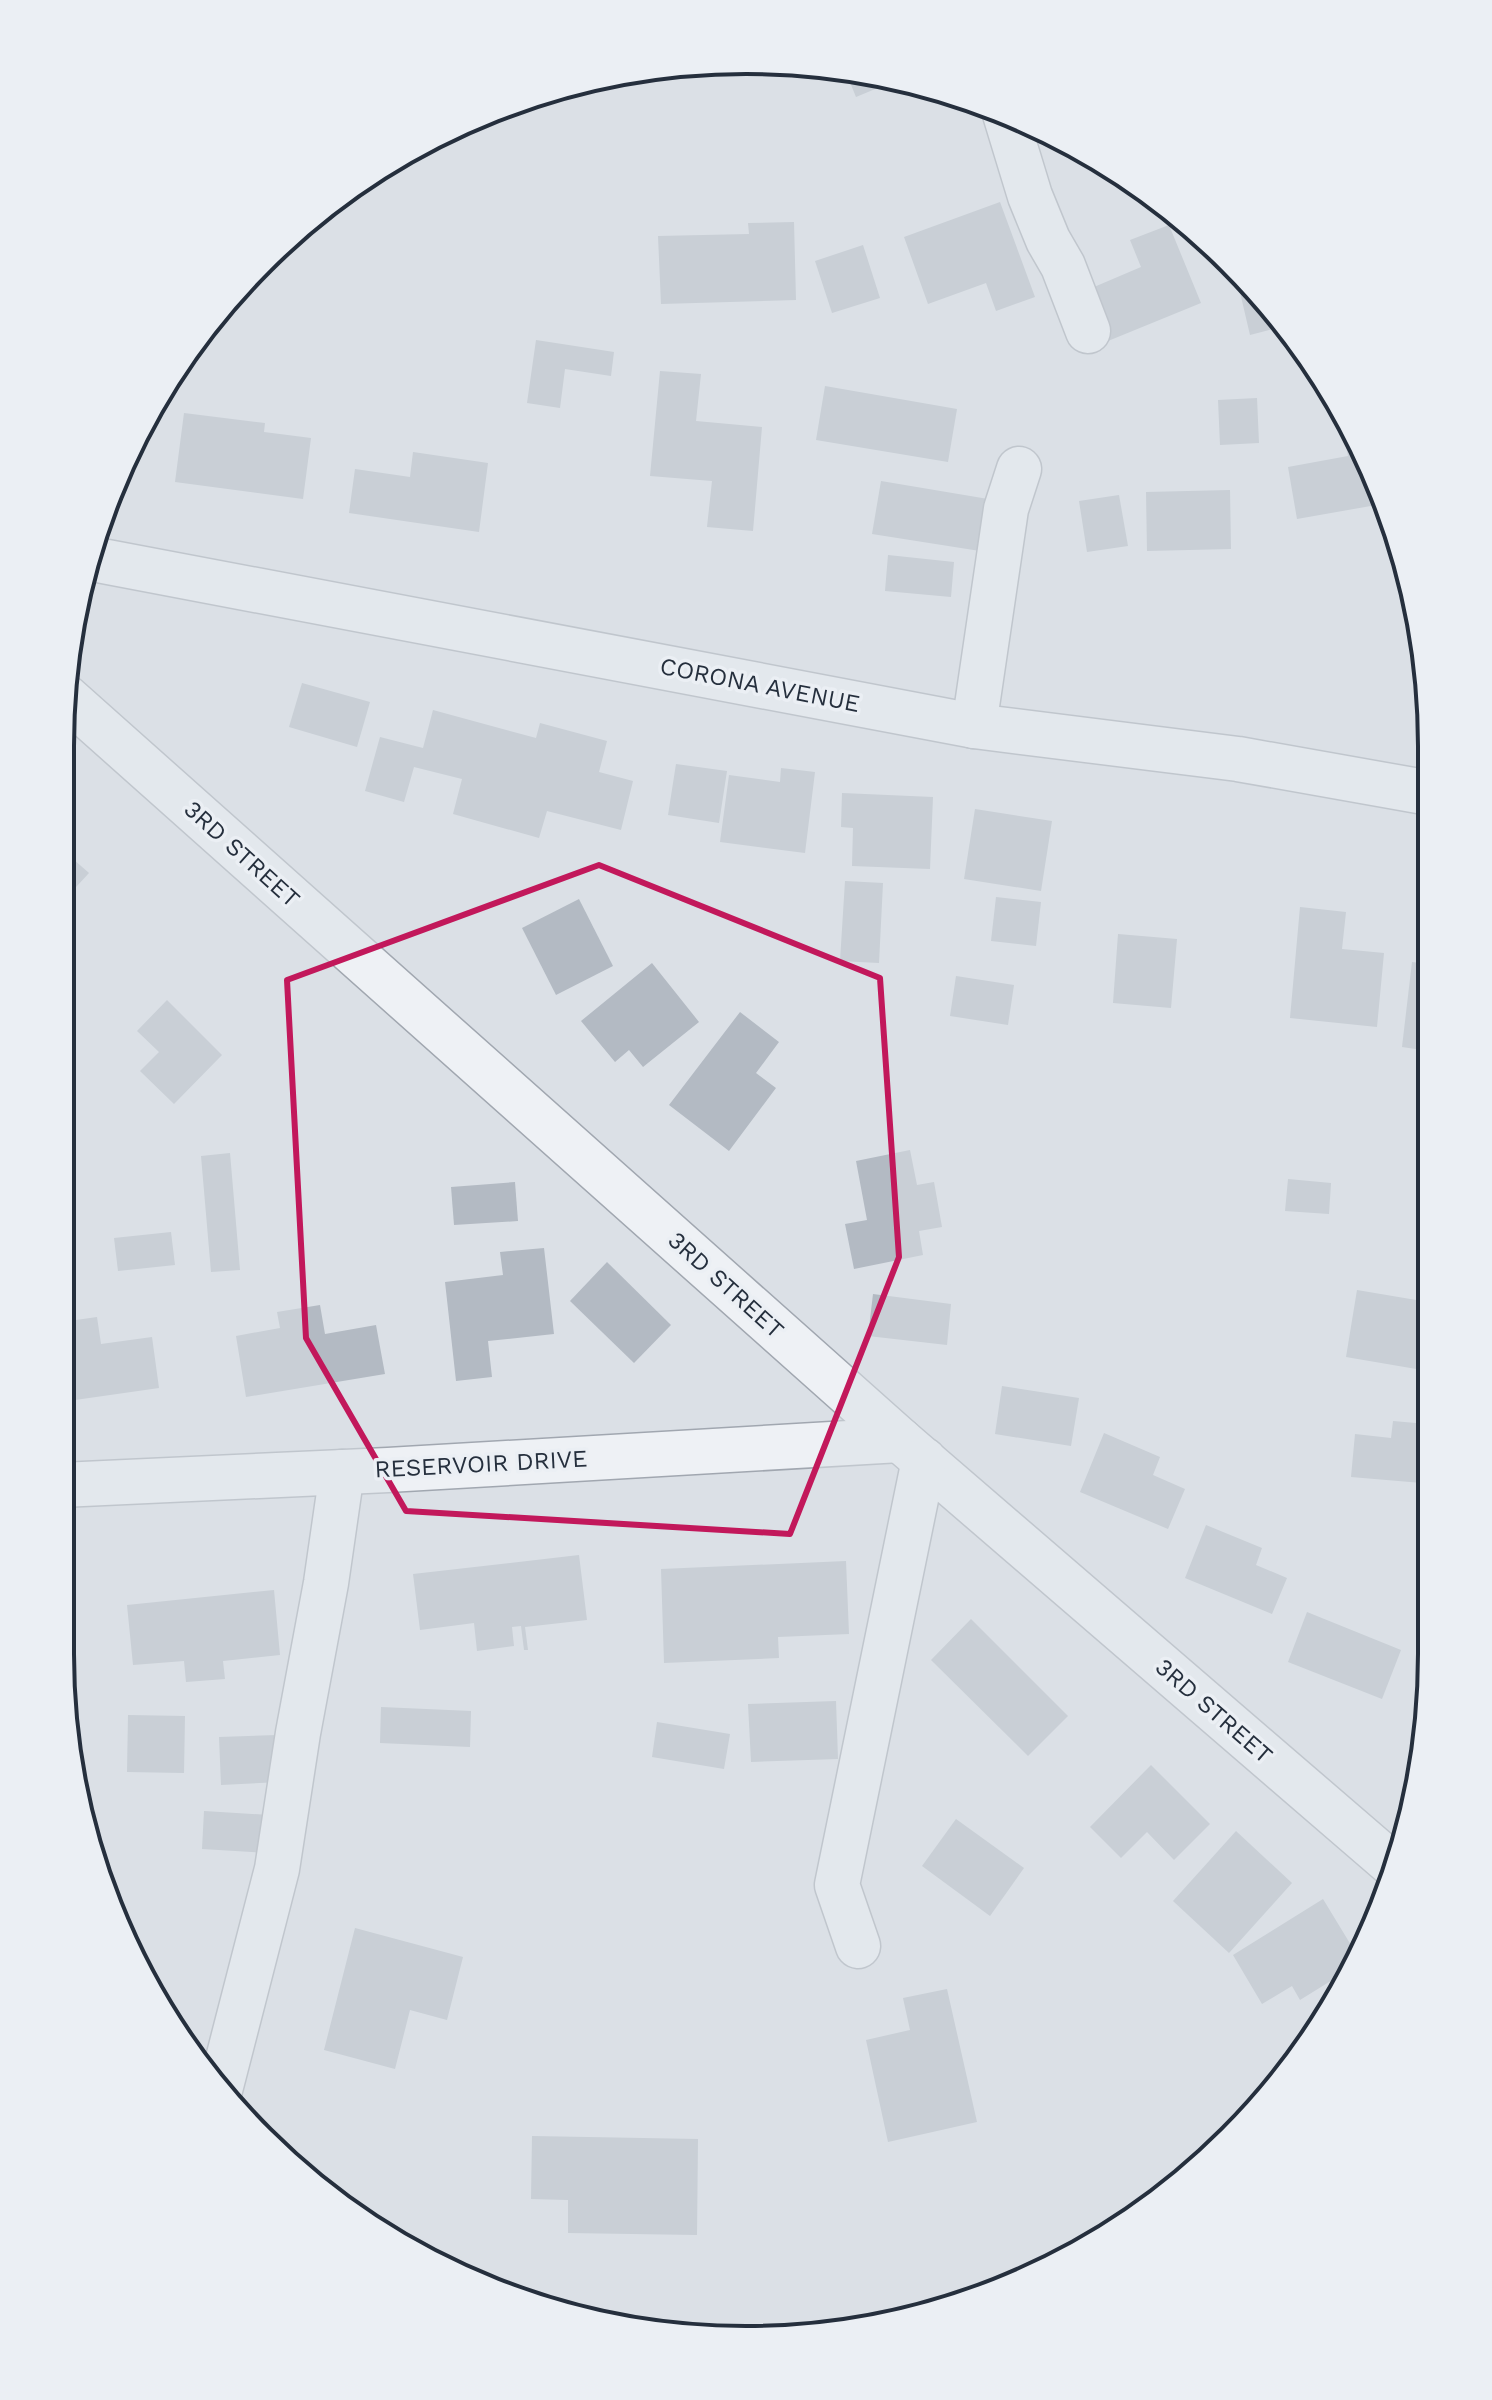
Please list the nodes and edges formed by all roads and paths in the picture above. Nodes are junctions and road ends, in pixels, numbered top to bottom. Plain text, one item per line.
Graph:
1 (1009, 128) edge
2 (1088, 331) dead end
3 (1019, 469) dead end
4 (101, 561) edge
5 (75, 705) edge
6 (974, 726) junction
7 (1418, 791) edge
8 (912, 1450) junction
9 (342, 1472) junction
10 (74, 1484) edge
11 (1386, 1859) edge
12 (858, 1946) dead end
13 (224, 2076) edge

1 - 2 street
3 - 6 street
4 - 6 street, CORONA AVENUE
5 - 8 street, 3RD STREET
6 - 7 street, CORONA AVENUE
8 - 9 street, RESERVOIR DRIVE
8 - 11 street, 3RD STREET
8 - 12 street
9 - 10 street, RESERVOIR DRIVE
9 - 13 street

